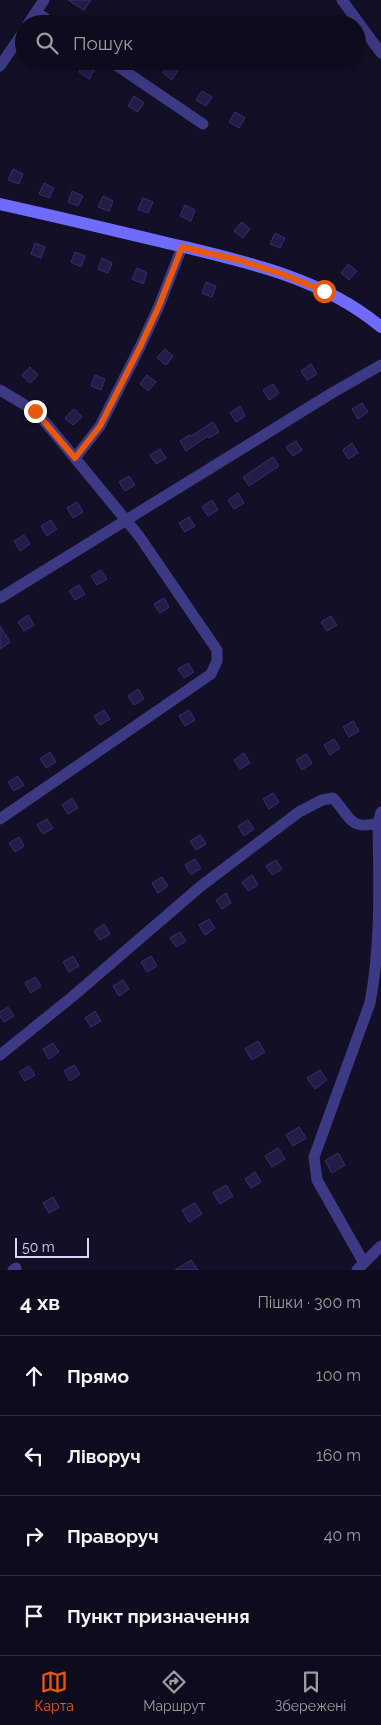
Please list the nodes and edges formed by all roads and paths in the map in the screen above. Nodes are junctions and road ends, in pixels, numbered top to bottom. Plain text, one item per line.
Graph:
1 (44, 0) edge
2 (342, 0) edge
3 (36, 12) junction
4 (34, 15) edge
5 (40, 15) edge
6 (353, 15) edge
7 (366, 33) edge
8 (15, 44) edge
9 (381, 53) edge
10 (0, 66) edge
11 (123, 70) edge
12 (203, 124) dead end
13 (0, 204) edge
14 (182, 247) junction
15 (381, 327) edge
16 (381, 365) edge
17 (0, 390) edge
18 (75, 458) junction
19 (127, 520) junction
20 (0, 598) edge
21 (379, 817) edge
22 (0, 819) edge
23 (0, 1055) edge
24 (381, 1246) edge
25 (360, 1266) edge

1 - 3 street
2 - 6 street
3 - 4 street
3 - 5 street
7 - 9 street
8 - 10 street
11 - 12 street
13 - 14 street
14 - 15 street
14 - 18 street
16 - 19 street
17 - 18 street
18 - 19 street
19 - 20 street
19 - 22 street
21 - 23 street
21 - 25 street
24 - 25 street

